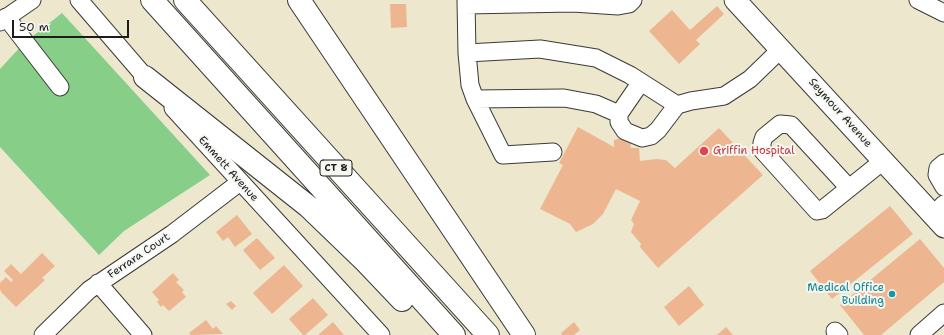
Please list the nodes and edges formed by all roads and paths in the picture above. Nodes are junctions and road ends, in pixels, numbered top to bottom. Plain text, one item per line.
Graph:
1 (79, 0) edge
2 (152, 0) edge
3 (185, 0) edge
4 (299, 0) edge
5 (633, 0) edge
6 (735, 0) edge
7 (918, 0) edge
8 (466, 3) edge
9 (14, 10) edge
10 (944, 13) edge
11 (780, 49) junction
12 (467, 53) junction
13 (145, 77) junction
14 (641, 82) junction
15 (60, 87) dead end
16 (474, 99) junction
17 (677, 105) junction
18 (619, 114) junction
19 (554, 152) dead end
20 (883, 161) junction
21 (944, 163) edge
22 (240, 182) junction
23 (944, 187) edge
24 (849, 188) junction
25 (940, 216) edge
26 (98, 283) junction
27 (944, 313) edge
28 (43, 335) edge
29 (143, 335) edge
30 (381, 335) edge
31 (433, 335) edge
32 (454, 335) edge
33 (488, 335) edge
34 (524, 335) edge
35 (919, 335) edge

1 - 13 street, Emmett Avenue
2 - 32 highway, CT 8
3 - 33 highway, CT 8
4 - 34 highway
5 - 8 street
6 - 11 main road, Seymour Avenue
7 - 10 street
8 - 12 street
9 - 15 street
11 - 17 street
11 - 20 main road, Seymour Avenue
12 - 14 street
12 - 16 street
13 - 22 street, Emmett Avenue
13 - 31 highway
14 - 17 street
14 - 18 street
16 - 18 street
16 - 19 street
17 - 18 street
20 - 24 street
20 - 25 main road, Seymour Avenue
21 - 23 street
22 - 26 street, Ferrara Court
22 - 30 street, Emmett Avenue
24 - 24 street
26 - 28 street, Ferrara Court
26 - 29 street
27 - 35 street

